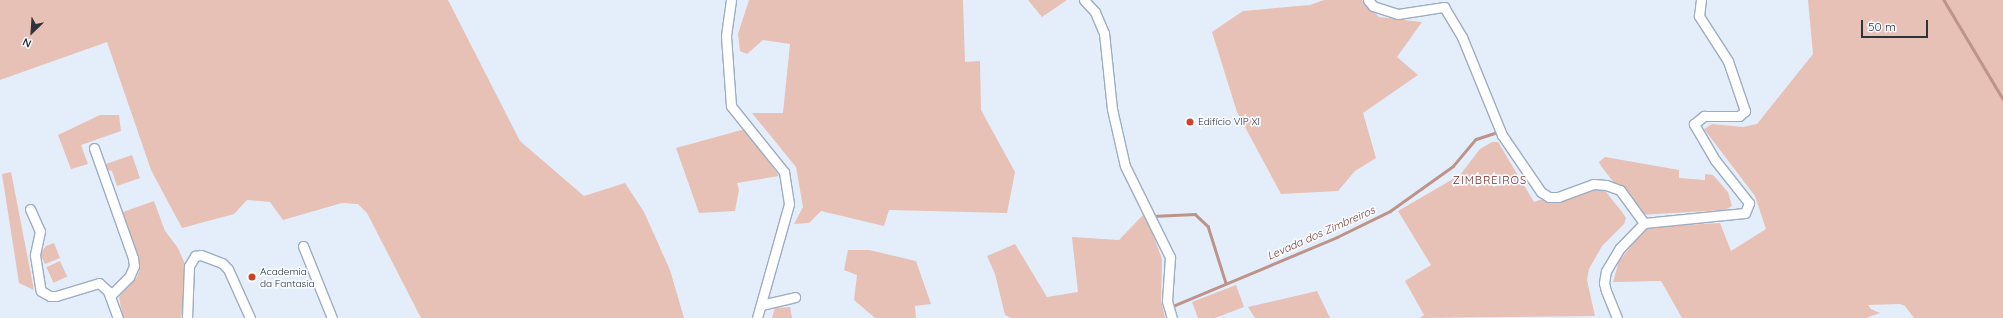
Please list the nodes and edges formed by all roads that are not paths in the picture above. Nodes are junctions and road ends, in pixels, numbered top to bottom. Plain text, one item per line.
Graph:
1 (731, 0) edge
2 (1084, 0) edge
3 (1368, 0) edge
4 (1701, 0) edge
5 (94, 148) dead end
6 (30, 209) dead end
7 (1644, 223) junction
8 (303, 246) dead end
9 (110, 296) junction
10 (795, 297) dead end
11 (761, 305) junction
12 (118, 318) edge
13 (187, 318) edge
14 (250, 318) edge
15 (332, 318) edge
16 (757, 318) edge
17 (1172, 318) edge
18 (1617, 318) edge

1 - 11 street
2 - 17 street
3 - 7 street
4 - 7 street
5 - 9 street
6 - 9 street
7 - 18 street
8 - 15 street
9 - 12 street
10 - 11 street
11 - 16 street
13 - 14 street

